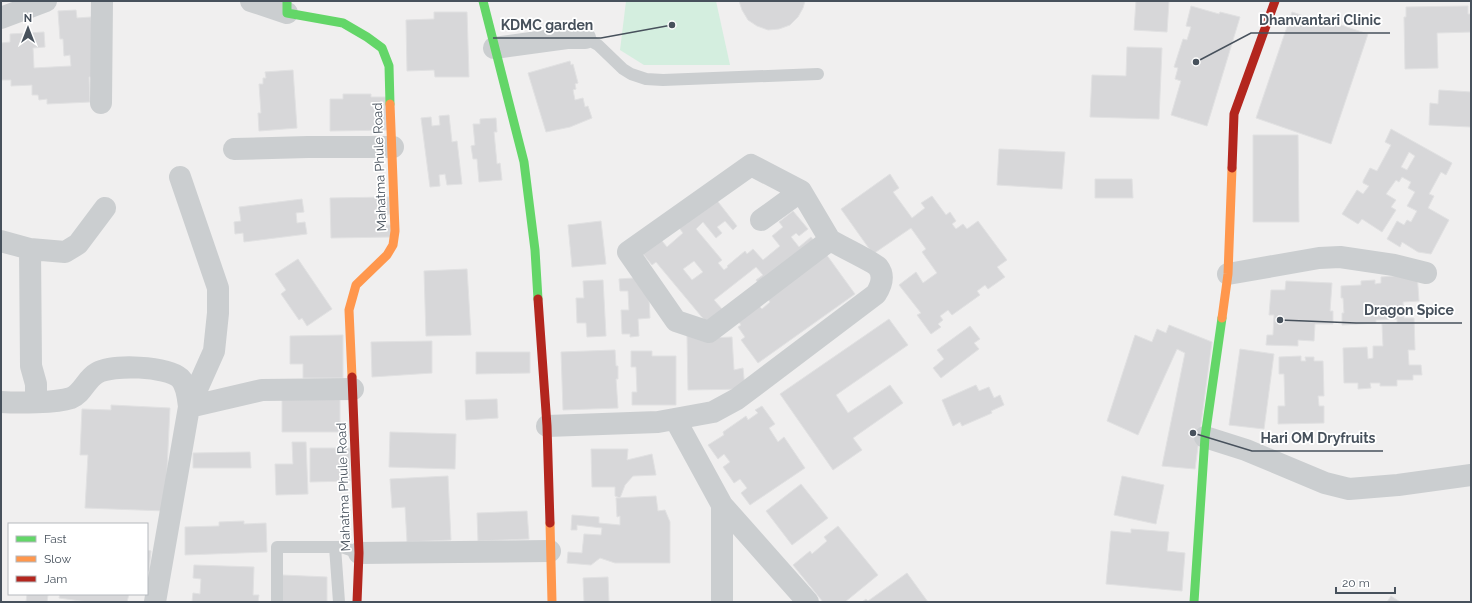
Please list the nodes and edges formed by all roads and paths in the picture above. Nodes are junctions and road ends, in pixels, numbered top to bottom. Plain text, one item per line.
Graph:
1 (46, 1) edge
2 (102, 1) edge
3 (251, 1) edge
4 (483, 1) edge
5 (1275, 1) edge
6 (287, 7) edge
7 (1, 18) edge
8 (585, 38) joint
9 (494, 48) junction
10 (818, 74) dead end
11 (101, 103) dead end
12 (393, 147) junction
13 (234, 149) dead end
14 (180, 177) dead end
15 (801, 191) junction
16 (104, 208) dead end
17 (761, 220) dead end
18 (830, 240) junction
19 (1, 241) edge
20 (30, 249) junction
21 (1426, 273) dead end
22 (1228, 274) junction
23 (353, 389) junction
24 (36, 401) junction
25 (1, 402) edge
26 (189, 407) junction
27 (675, 419) junction
28 (547, 426) junction
29 (1205, 437) junction
30 (1471, 475) edge
31 (722, 505) junction
32 (335, 547) junction
33 (550, 551) junction
34 (359, 553) junction
35 (155, 602) edge
36 (278, 602) edge
37 (339, 602) edge
38 (357, 602) edge
39 (552, 602) edge
40 (722, 602) edge
41 (808, 602) edge
42 (1194, 602) edge

1 - 7 street
2 - 11 street
3 - 6 street
4 - 9 street
5 - 22 street
6 - 12 street, Mahatma Phule Road
8 - 9 street
8 - 10 lane
9 - 28 street
12 - 13 street
12 - 23 street, Mahatma Phule Road
14 - 26 street
15 - 17 street
15 - 18 street
15 - 18 street
16 - 20 street
18 - 27 street
19 - 20 street
20 - 24 street
21 - 22 street
22 - 29 street
23 - 26 street
23 - 34 street, Mahatma Phule Road
24 - 25 street
24 - 26 street
26 - 35 street
27 - 28 street
27 - 31 street
28 - 33 street
29 - 30 street
29 - 42 street
31 - 40 street
31 - 41 street
32 - 34 lane
32 - 36 lane
32 - 37 lane
33 - 34 street
33 - 39 street
34 - 38 street, Mahatma Phule Road

